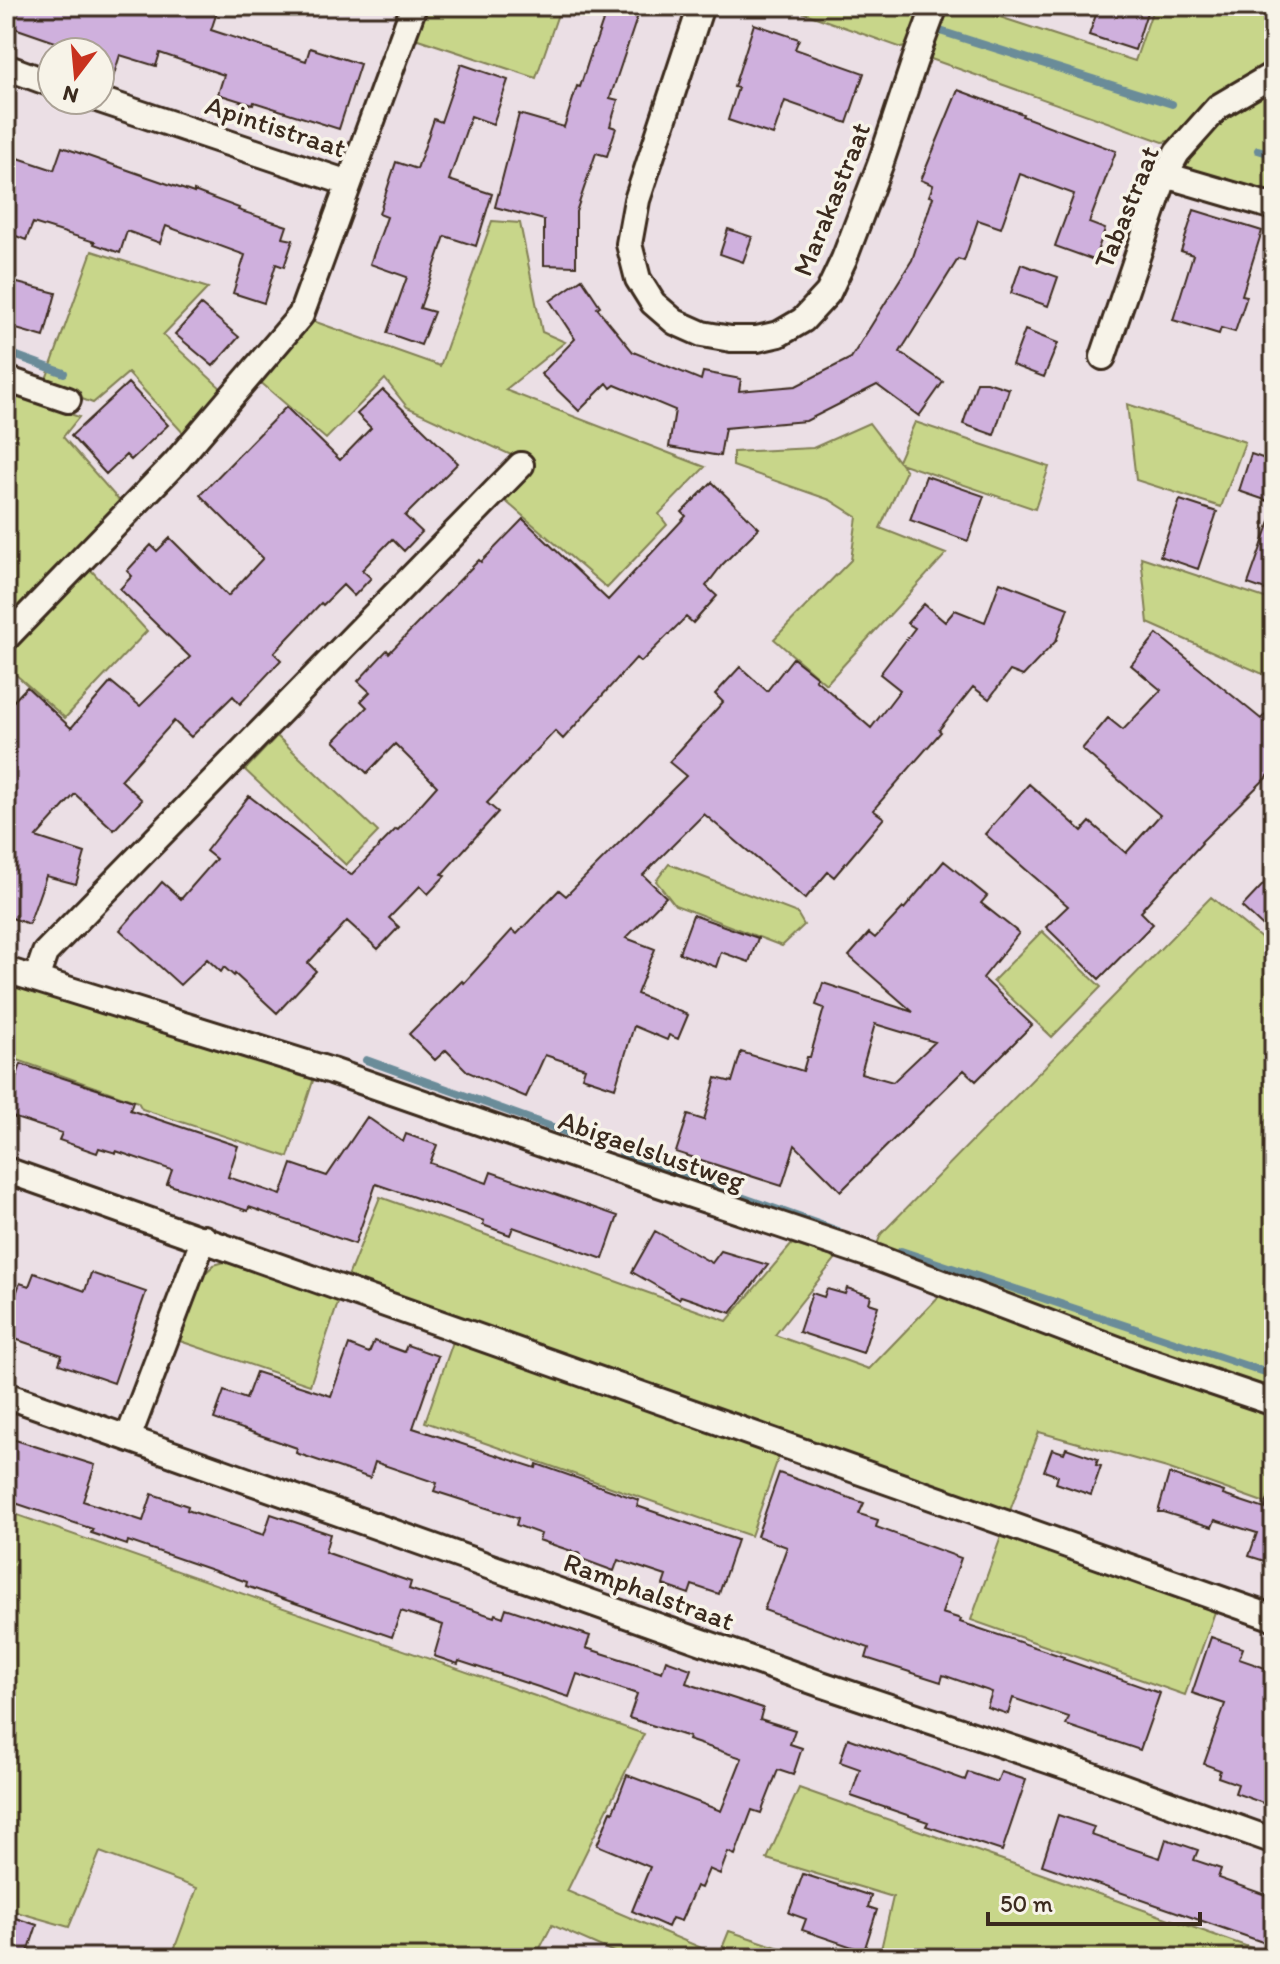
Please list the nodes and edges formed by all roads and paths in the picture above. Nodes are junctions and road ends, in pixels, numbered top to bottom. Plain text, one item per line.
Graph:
1 (414, 6) edge
2 (701, 6) edge
3 (935, 6) edge
4 (6, 67) edge
5 (1274, 74) edge
6 (36, 78) edge
7 (116, 105) edge
8 (1165, 175) junction
9 (348, 183) junction
10 (1274, 207) edge
11 (1103, 357) dead end
12 (6, 379) edge
13 (68, 400) dead end
14 (521, 465) dead end
15 (6, 638) edge
16 (6, 970) edge
17 (36, 979) junction
18 (6, 1170) edge
19 (204, 1238) junction
20 (6, 1395) edge
21 (1274, 1403) edge
22 (128, 1438) junction
23 (1274, 1618) edge
24 (1274, 1841) edge

1 - 9 street, Apintistraat
2 - 3 street, Marakastraat
4 - 6 street
5 - 8 street, Tabastraat
7 - 9 street, Apintistraat
8 - 10 street
8 - 11 street, Tabastraat
9 - 15 street
12 - 13 street
14 - 17 street
16 - 17 street, Abigaelslustweg
17 - 21 street, Abigaelslustweg
18 - 19 street
19 - 22 street
19 - 23 street
20 - 22 street, Ramphalstraat
22 - 24 street, Ramphalstraat

